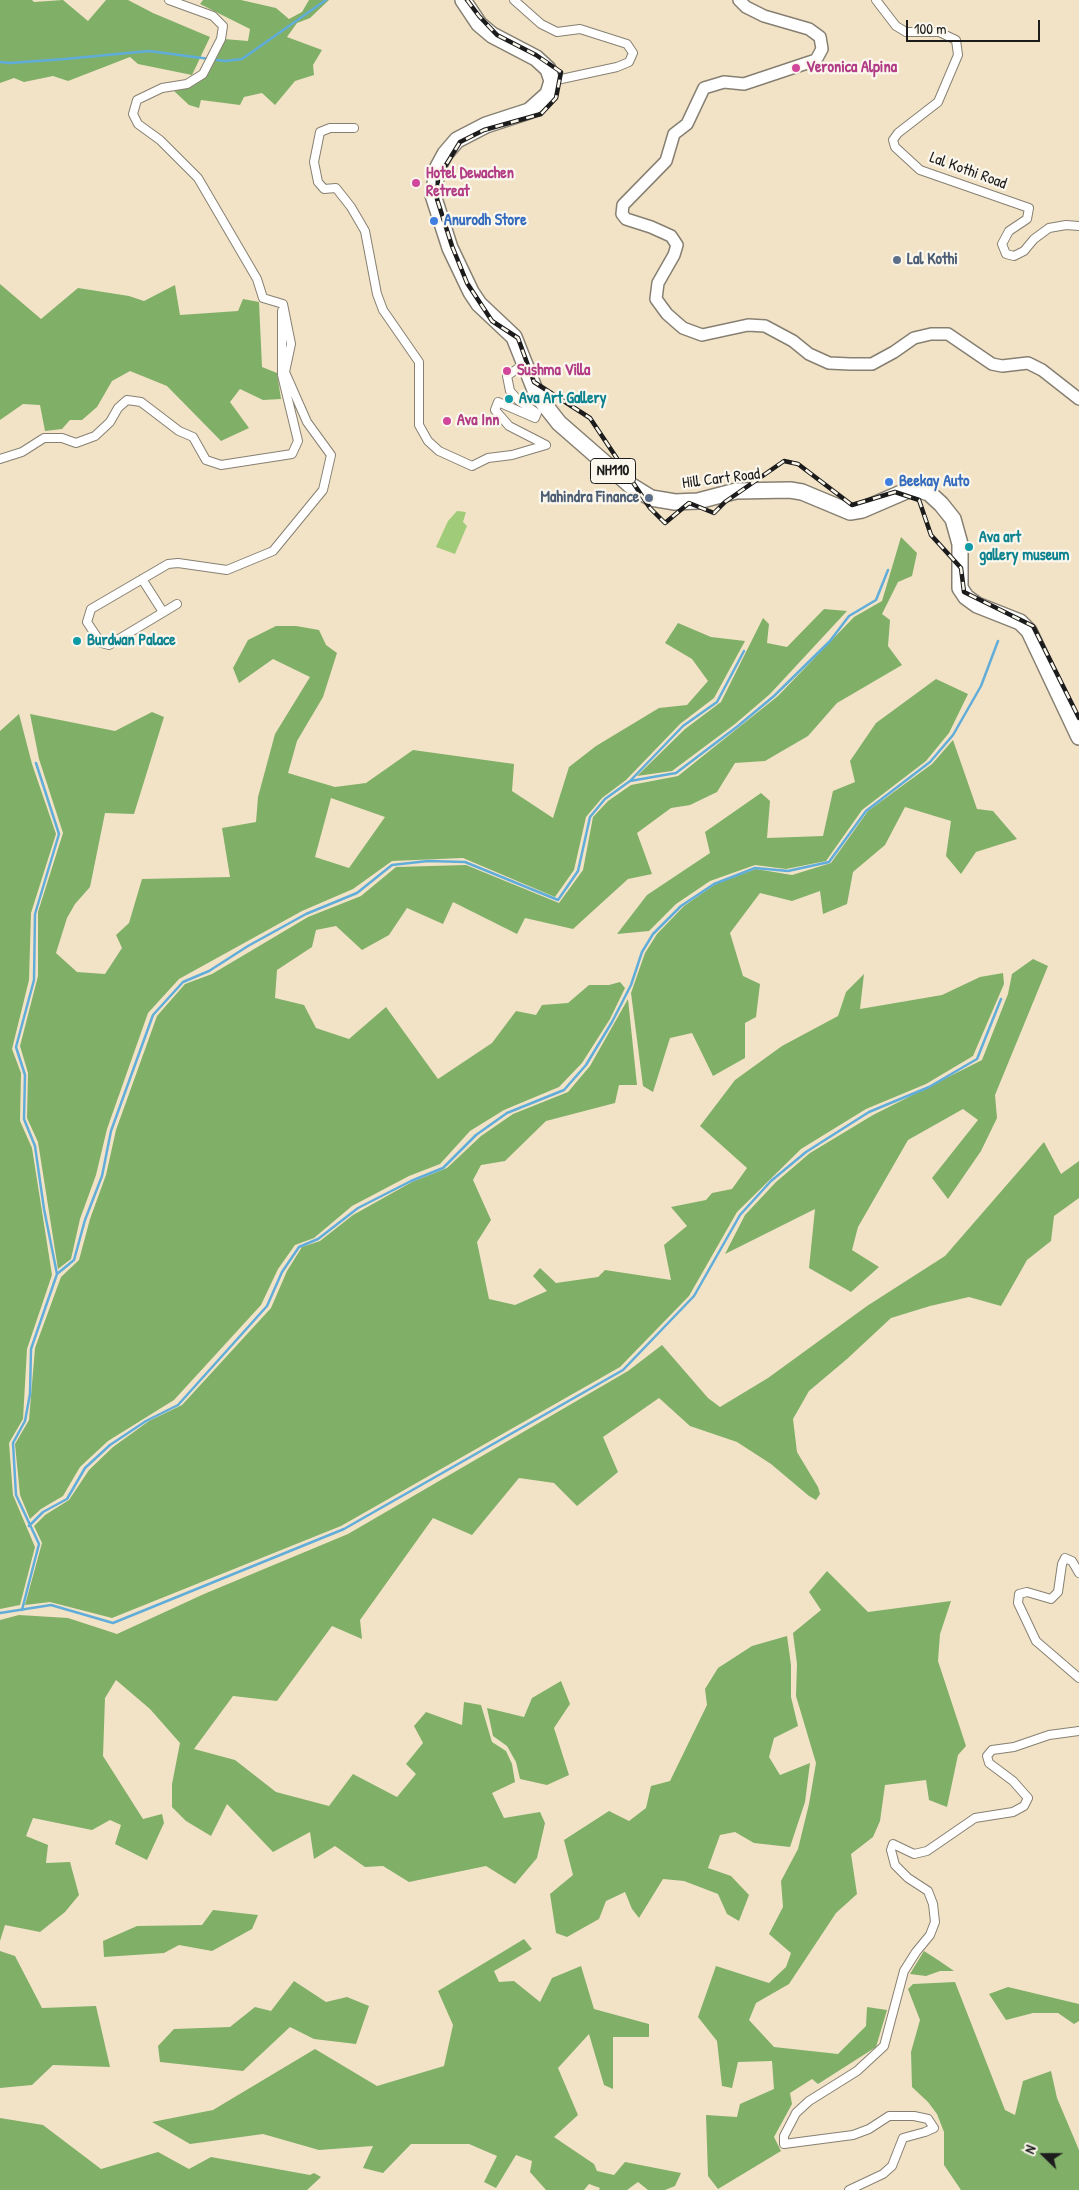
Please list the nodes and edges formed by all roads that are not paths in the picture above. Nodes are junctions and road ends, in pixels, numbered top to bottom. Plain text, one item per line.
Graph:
1 (169, 0) edge
2 (463, 0) edge
3 (514, 0) edge
4 (740, 0) edge
5 (876, 0) edge
6 (552, 81) junction
7 (354, 128) dead end
8 (1079, 226) edge
9 (283, 304) junction
10 (524, 364) junction
11 (1079, 399) edge
12 (0, 459) edge
13 (142, 579) junction
14 (177, 604) dead end
15 (162, 612) junction
16 (1079, 737) edge
17 (1079, 1573) edge
18 (1079, 1678) edge
19 (1079, 1731) edge
20 (849, 2190) edge

1 - 9 street
2 - 6 highway
3 - 6 street
4 - 11 main road
5 - 8 street, Lal Kothi Road
6 - 10 highway, Hill Cart Road / NH110
7 - 10 street
9 - 12 street
9 - 13 street
10 - 16 highway, Hill Cart Road / NH110
13 - 15 street
13 - 15 street
14 - 15 street
17 - 18 street
19 - 20 street

